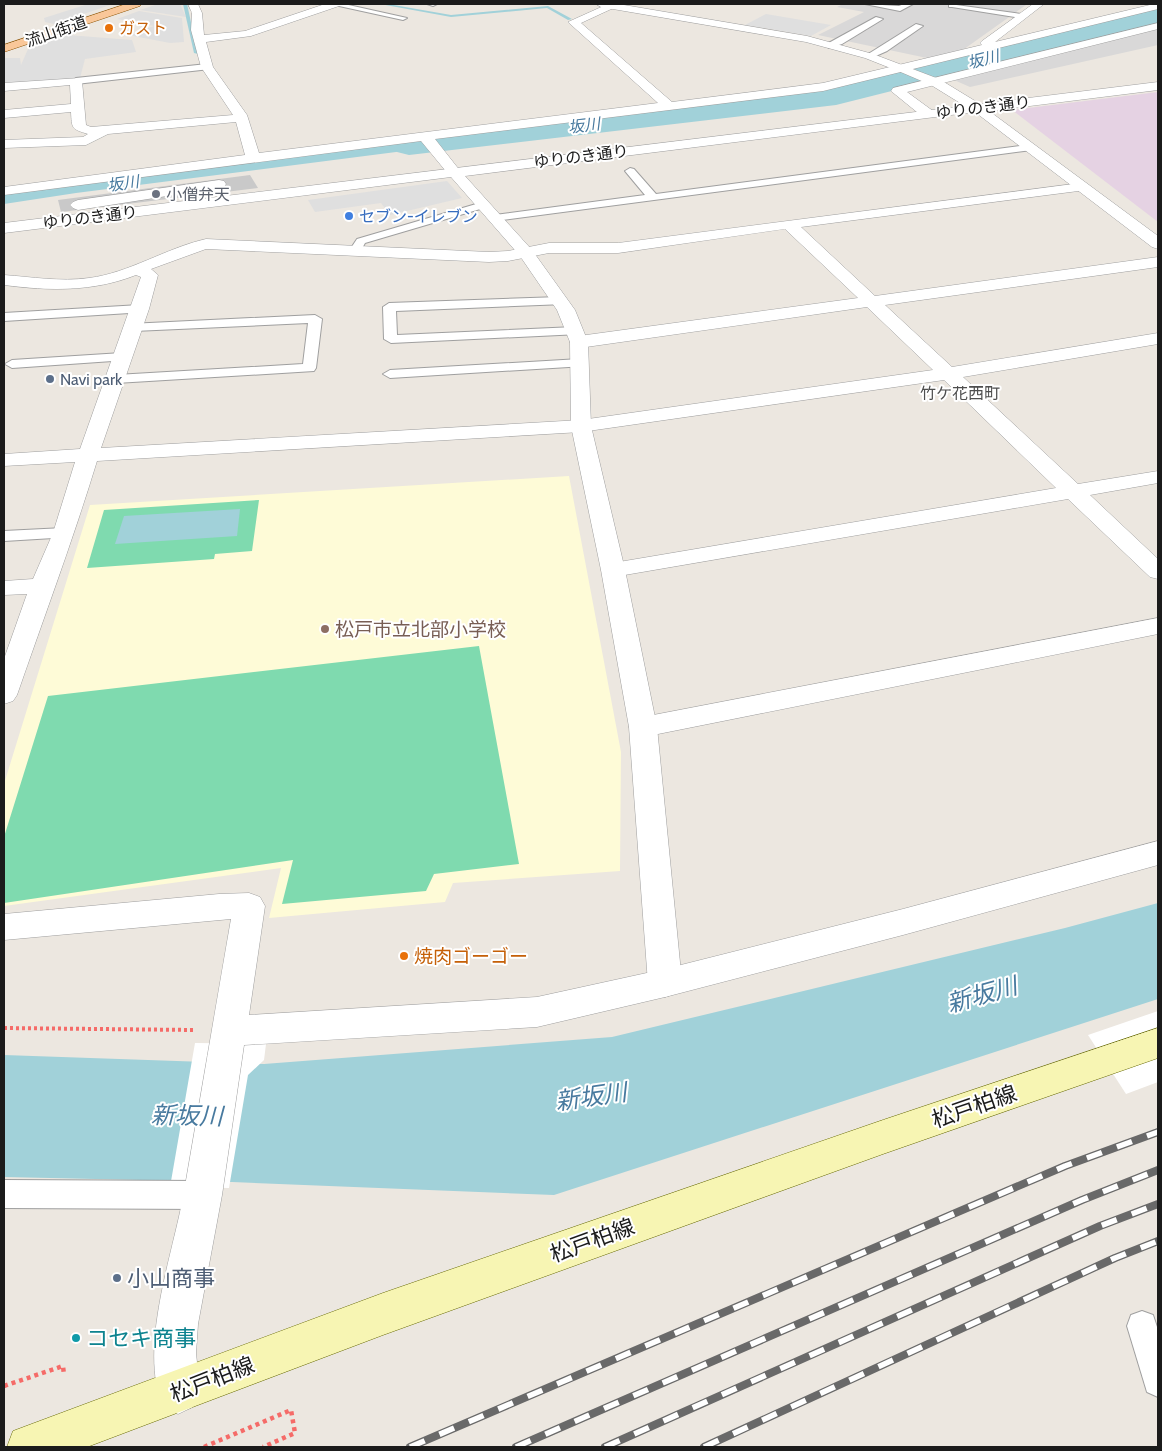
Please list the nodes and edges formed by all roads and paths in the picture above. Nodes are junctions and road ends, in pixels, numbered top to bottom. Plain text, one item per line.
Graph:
1 (136, 4) edge
2 (193, 4) edge
3 (335, 4) edge
4 (610, 4) edge
5 (869, 4) edge
6 (909, 4) edge
7 (1038, 4) edge
8 (950, 6) edge
9 (1158, 6) edge
10 (1021, 16) junction
11 (403, 18) dead end
12 (879, 19) dead end
13 (919, 26) dead end
14 (1156, 27) edge
15 (200, 39) junction
16 (829, 45) junction
17 (4, 49) edge
18 (982, 49) junction
19 (868, 56) junction
20 (208, 67) junction
21 (905, 68) junction
22 (76, 81) junction
23 (933, 81) junction
24 (1158, 86) edge
25 (4, 87) edge
26 (669, 106) junction
27 (78, 107) junction
28 (976, 107) junction
29 (4, 114) edge
30 (928, 114) junction
31 (241, 118) junction
32 (106, 130) junction
33 (429, 141) junction
34 (4, 144) edge
35 (1028, 148) junction
36 (253, 158) junction
37 (630, 171) dead end
38 (454, 172) junction
39 (219, 184) dead end
40 (1081, 187) junction
41 (4, 191) edge
42 (653, 197) junction
43 (78, 205) dead end
44 (489, 211) junction
45 (789, 224) junction
46 (4, 228) edge
47 (1158, 244) edge
48 (355, 250) junction
49 (526, 253) junction
50 (1158, 262) edge
51 (137, 269) junction
52 (4, 280) edge
53 (560, 301) junction
54 (871, 301) junction
55 (4, 317) edge
56 (137, 318) junction
57 (1158, 338) edge
58 (578, 345) junction
59 (122, 358) junction
60 (12, 364) dead end
61 (390, 374) dead end
62 (948, 374) junction
63 (116, 379) junction
64 (582, 426) junction
65 (88, 456) junction
66 (4, 460) edge
67 (1158, 477) edge
68 (1073, 492) junction
69 (64, 533) junction
70 (4, 536) edge
71 (613, 570) junction
72 (1158, 572) edge
73 (42, 586) junction
74 (4, 588) edge
75 (1158, 626) edge
76 (6, 682) edge
77 (643, 727) junction
78 (1158, 853) edge
79 (4, 927) edge
80 (665, 983) junction
81 (4, 1028) edge
82 (229, 1037) junction
83 (1158, 1043) edge
84 (204, 1191) junction
85 (4, 1194) edge
86 (1142, 1326) dead end
87 (64, 1375) dead end
88 (1158, 1381) edge
89 (4, 1386) edge
90 (178, 1392) junction
91 (29, 1447) edge
92 (204, 1447) edge
93 (262, 1447) edge

1 - 17 main road, 流山街道
2 - 15 street
3 - 11 lane
3 - 15 street
4 - 16 street
4 - 26 street
5 - 6 lane
7 - 10 street
8 - 10 lane
9 - 18 street
10 - 18 street
12 - 16 lane
13 - 19 lane
14 - 23 street
15 - 20 street
16 - 19 street
18 - 21 street
19 - 21 street
20 - 22 lane
20 - 31 street
21 - 23 street
21 - 26 street
22 - 25 street
22 - 27 street
23 - 28 street
23 - 30 street
24 - 28 street, ゆりのき通り
26 - 33 street
27 - 29 street
27 - 32 street
28 - 30 street, ゆりのき通り
28 - 35 street
30 - 38 street, ゆりのき通り
31 - 32 street
31 - 36 street
32 - 34 street
33 - 36 street
33 - 38 street
35 - 40 street
35 - 42 lane
36 - 41 street
37 - 42 lane
38 - 44 street
38 - 46 street, ゆりのき通り
39 - 43 street
40 - 45 street
40 - 47 street
42 - 44 lane
44 - 48 lane
44 - 49 street
45 - 49 street
45 - 54 street
48 - 49 street
48 - 51 street
49 - 53 street
50 - 54 street
51 - 52 street
51 - 56 street
53 - 58 street
53 - 58 lane
54 - 58 street
54 - 62 street
55 - 56 lane
56 - 59 street
56 - 63 lane
57 - 62 street
58 - 61 lane
58 - 64 street
59 - 60 lane
59 - 63 street
62 - 64 street
62 - 68 street
63 - 65 street
64 - 65 street
64 - 71 street
65 - 66 street
65 - 69 street
67 - 68 street
68 - 71 street
68 - 72 street
69 - 70 lane
69 - 73 street
71 - 77 street
73 - 74 street
73 - 76 street
75 - 77 street
77 - 80 street
78 - 80 street
79 - 82 street
80 - 82 street
81 - 82 path
82 - 84 street
83 - 90 main road, 松戸柏線
84 - 85 lane
84 - 90 street
86 - 88 lane
87 - 89 path
90 - 91 main road, 松戸柏線
92 - 93 path

